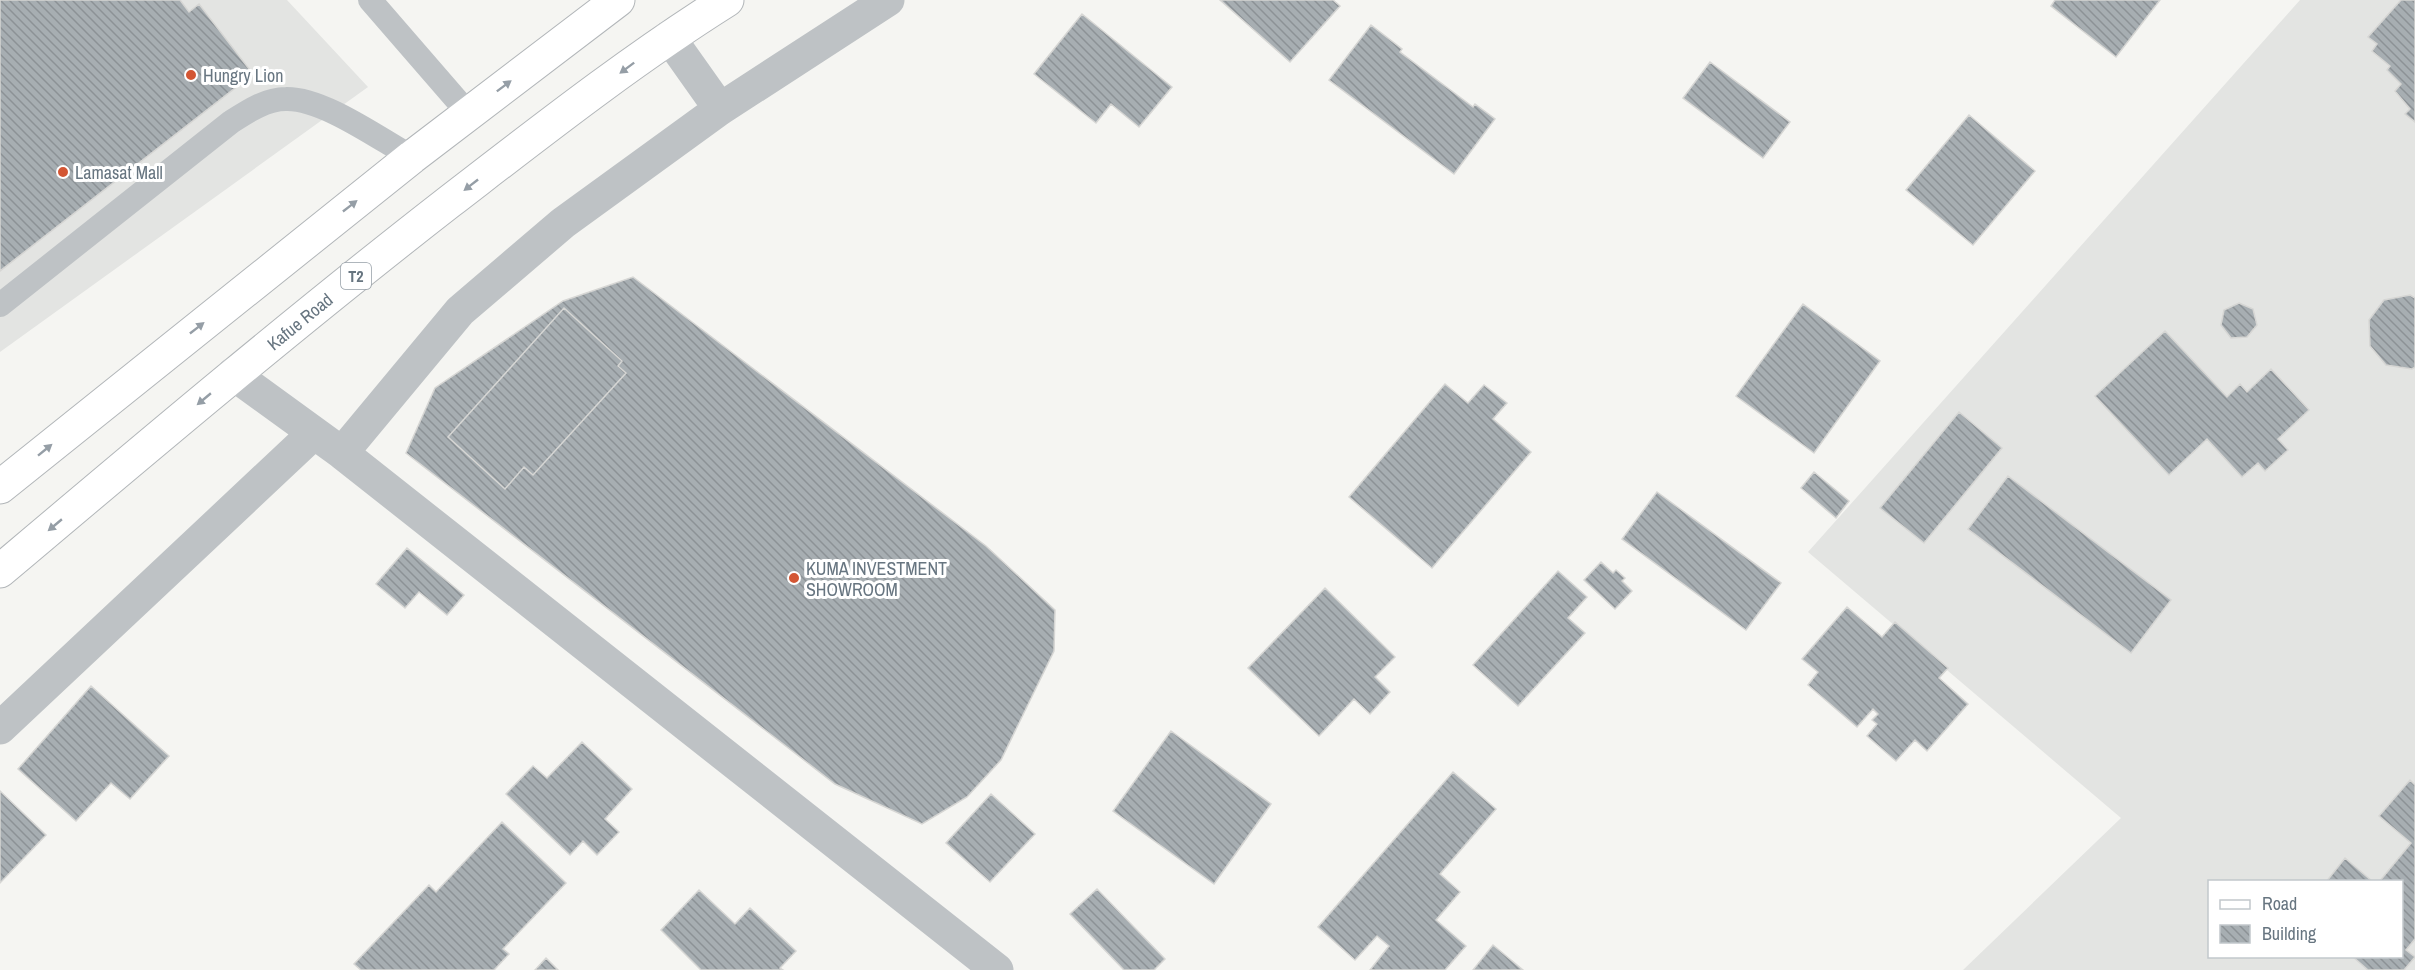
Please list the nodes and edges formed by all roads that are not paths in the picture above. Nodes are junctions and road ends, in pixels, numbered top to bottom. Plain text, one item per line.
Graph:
1 (370, 0) edge
2 (618, 0) edge
3 (727, 0) edge
4 (881, 2) edge
5 (669, 37) junction
6 (720, 109) junction
7 (468, 113) junction
8 (412, 157) junction
9 (0, 305) edge
10 (233, 374) junction
11 (315, 433) junction
12 (342, 453) junction
13 (0, 487) edge
14 (0, 571) edge
15 (0, 728) edge
16 (997, 970) edge

1 - 7 lane
7 -> 2 main road
3 - 5 main road, Kafue Road / T2
4 - 6 street
5 - 6 street
5 -> 10 main road, Kafue Road / T2
6 - 12 street
7 - 8 main road
8 - 9 lane
13 -> 8 main road
10 - 11 street
10 -> 14 main road, Kafue Road / T2
11 - 12 street
11 - 15 street
12 - 16 street

